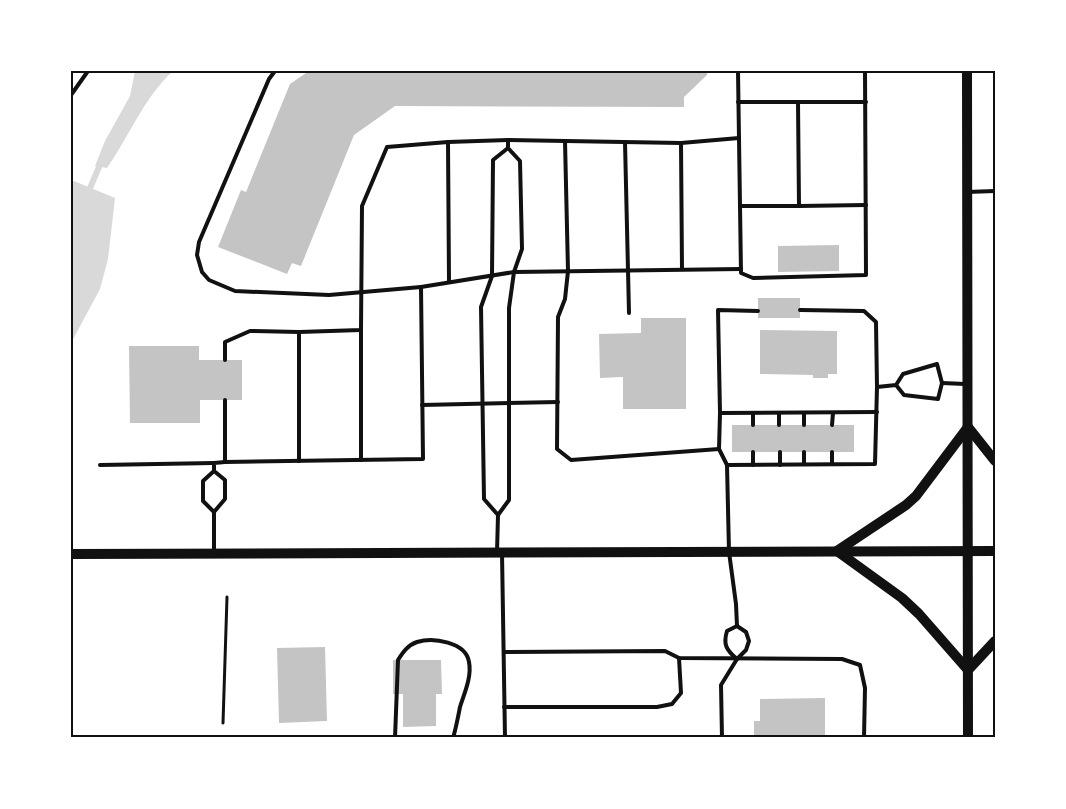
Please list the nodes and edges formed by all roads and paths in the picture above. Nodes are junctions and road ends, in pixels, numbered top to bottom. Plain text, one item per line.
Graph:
1 (88, 71) edge
2 (274, 71) edge
3 (738, 71) edge
4 (865, 71) edge
5 (967, 71) edge
6 (71, 95) edge
7 (738, 102) junction
8 (798, 102) junction
9 (866, 102) junction
10 (739, 138) junction
11 (508, 140) junction
12 (565, 141) junction
13 (448, 142) junction
14 (625, 142) junction
15 (681, 143) junction
16 (508, 148) junction
17 (995, 191) edge
18 (967, 192) junction
19 (866, 205) junction
20 (740, 206) junction
21 (799, 206) junction
22 (741, 268) junction
23 (682, 269) junction
24 (628, 270) junction
25 (568, 271) junction
26 (514, 272) junction
27 (492, 276) junction
28 (449, 282) junction
29 (421, 287) junction
30 (361, 293) junction
31 (758, 310) dead end
32 (800, 310) dead end
33 (629, 313) dead end
34 (361, 330) junction
35 (299, 332) junction
36 (225, 360) dead end
37 (942, 382) junction
38 (968, 384) junction
39 (896, 385) junction
40 (877, 387) junction
41 (225, 400) dead end
42 (558, 402) junction
43 (509, 403) junction
44 (482, 404) junction
45 (422, 406) junction
46 (779, 412) junction
47 (804, 412) junction
48 (832, 412) junction
49 (877, 412) junction
50 (720, 413) junction
51 (753, 413) junction
52 (832, 424) dead end
53 (753, 425) dead end
54 (779, 425) dead end
55 (804, 425) dead end
56 (968, 427) junction
57 (720, 449) junction
58 (753, 452) dead end
59 (780, 452) dead end
60 (804, 452) dead end
61 (832, 452) dead end
62 (299, 460) junction
63 (361, 460) junction
64 (995, 461) edge
65 (225, 462) junction
66 (214, 463) junction
67 (804, 464) junction
68 (832, 464) junction
69 (727, 465) junction
70 (753, 465) junction
71 (780, 465) junction
72 (100, 466) dead end
73 (214, 472) junction
74 (214, 512) junction
75 (498, 514) junction
76 (837, 551) junction
77 (968, 551) junction
78 (995, 551) edge
79 (500, 552) junction
80 (729, 552) junction
81 (71, 554) edge
82 (214, 554) junction
83 (227, 597) dead end
84 (737, 626) junction
85 (995, 641) edge
86 (504, 652) junction
87 (679, 658) junction
88 (737, 659) junction
89 (968, 670) junction
90 (504, 707) junction
91 (224, 723) dead end
92 (395, 738) edge
93 (454, 738) edge
94 (504, 738) edge
95 (722, 738) edge
96 (864, 738) edge
97 (968, 738) edge

1 - 6 lane
2 - 30 lane
3 - 7 lane
4 - 9 lane
5 - 18 main road
7 - 8 lane
7 - 10 lane
8 - 9 lane
8 - 21 lane
9 - 19 lane
10 - 15 lane
10 - 20 lane
11 - 12 lane
11 - 13 lane
11 - 16 lane
12 - 14 lane
12 - 25 lane
13 - 28 lane
13 - 30 lane
14 - 15 lane
14 - 24 lane
15 - 23 lane
16 - 26 lane
16 - 27 lane
17 - 18 lane
18 - 38 main road
19 - 21 lane
19 - 22 lane
20 - 21 lane
20 - 22 lane
22 - 23 lane
23 - 24 lane
24 - 25 lane
24 - 33 lane
25 - 26 lane
25 - 42 lane
26 - 27 lane
26 - 43 lane
27 - 28 lane
27 - 44 lane
28 - 29 lane
29 - 30 lane
29 - 45 lane
30 - 34 lane
31 - 50 lane
32 - 40 lane
34 - 35 lane
34 - 63 lane
35 - 36 lane
35 - 62 lane
37 - 38 lane
37 - 39 lane
37 - 39 lane
38 - 56 main road
39 - 40 lane
40 - 49 lane
41 - 65 lane
42 - 43 lane
42 - 57 lane
43 - 44 lane
43 - 75 lane
44 - 45 lane
44 - 75 lane
45 - 63 lane
46 - 47 lane
46 - 51 lane
46 - 54 lane
47 - 48 lane
47 - 55 lane
48 - 49 lane
48 - 52 lane
49 - 68 lane
50 - 51 lane
50 - 57 lane
51 - 53 lane
56 - 64 main road
56 - 76 main road
56 - 77 main road
57 - 69 lane
58 - 70 lane
59 - 71 lane
60 - 67 lane
61 - 68 lane
62 - 63 lane
62 - 65 lane
65 - 66 lane
66 - 72 lane
66 - 73 lane
67 - 68 lane
67 - 71 lane
69 - 70 lane
69 - 80 lane
70 - 71 lane
73 - 74 lane
73 - 74 lane
74 - 82 lane
75 - 79 lane
76 - 77 main road
76 - 80 main road
76 - 89 main road
77 - 78 main road
77 - 89 main road
79 - 80 main road
79 - 82 main road
79 - 86 lane
80 - 84 lane
81 - 82 main road
83 - 91 path
84 - 88 lane
84 - 88 lane
85 - 89 main road
86 - 87 lane
86 - 90 lane
87 - 88 lane
87 - 90 lane
88 - 95 lane
88 - 96 lane
89 - 97 main road
90 - 94 lane
92 - 93 lane

